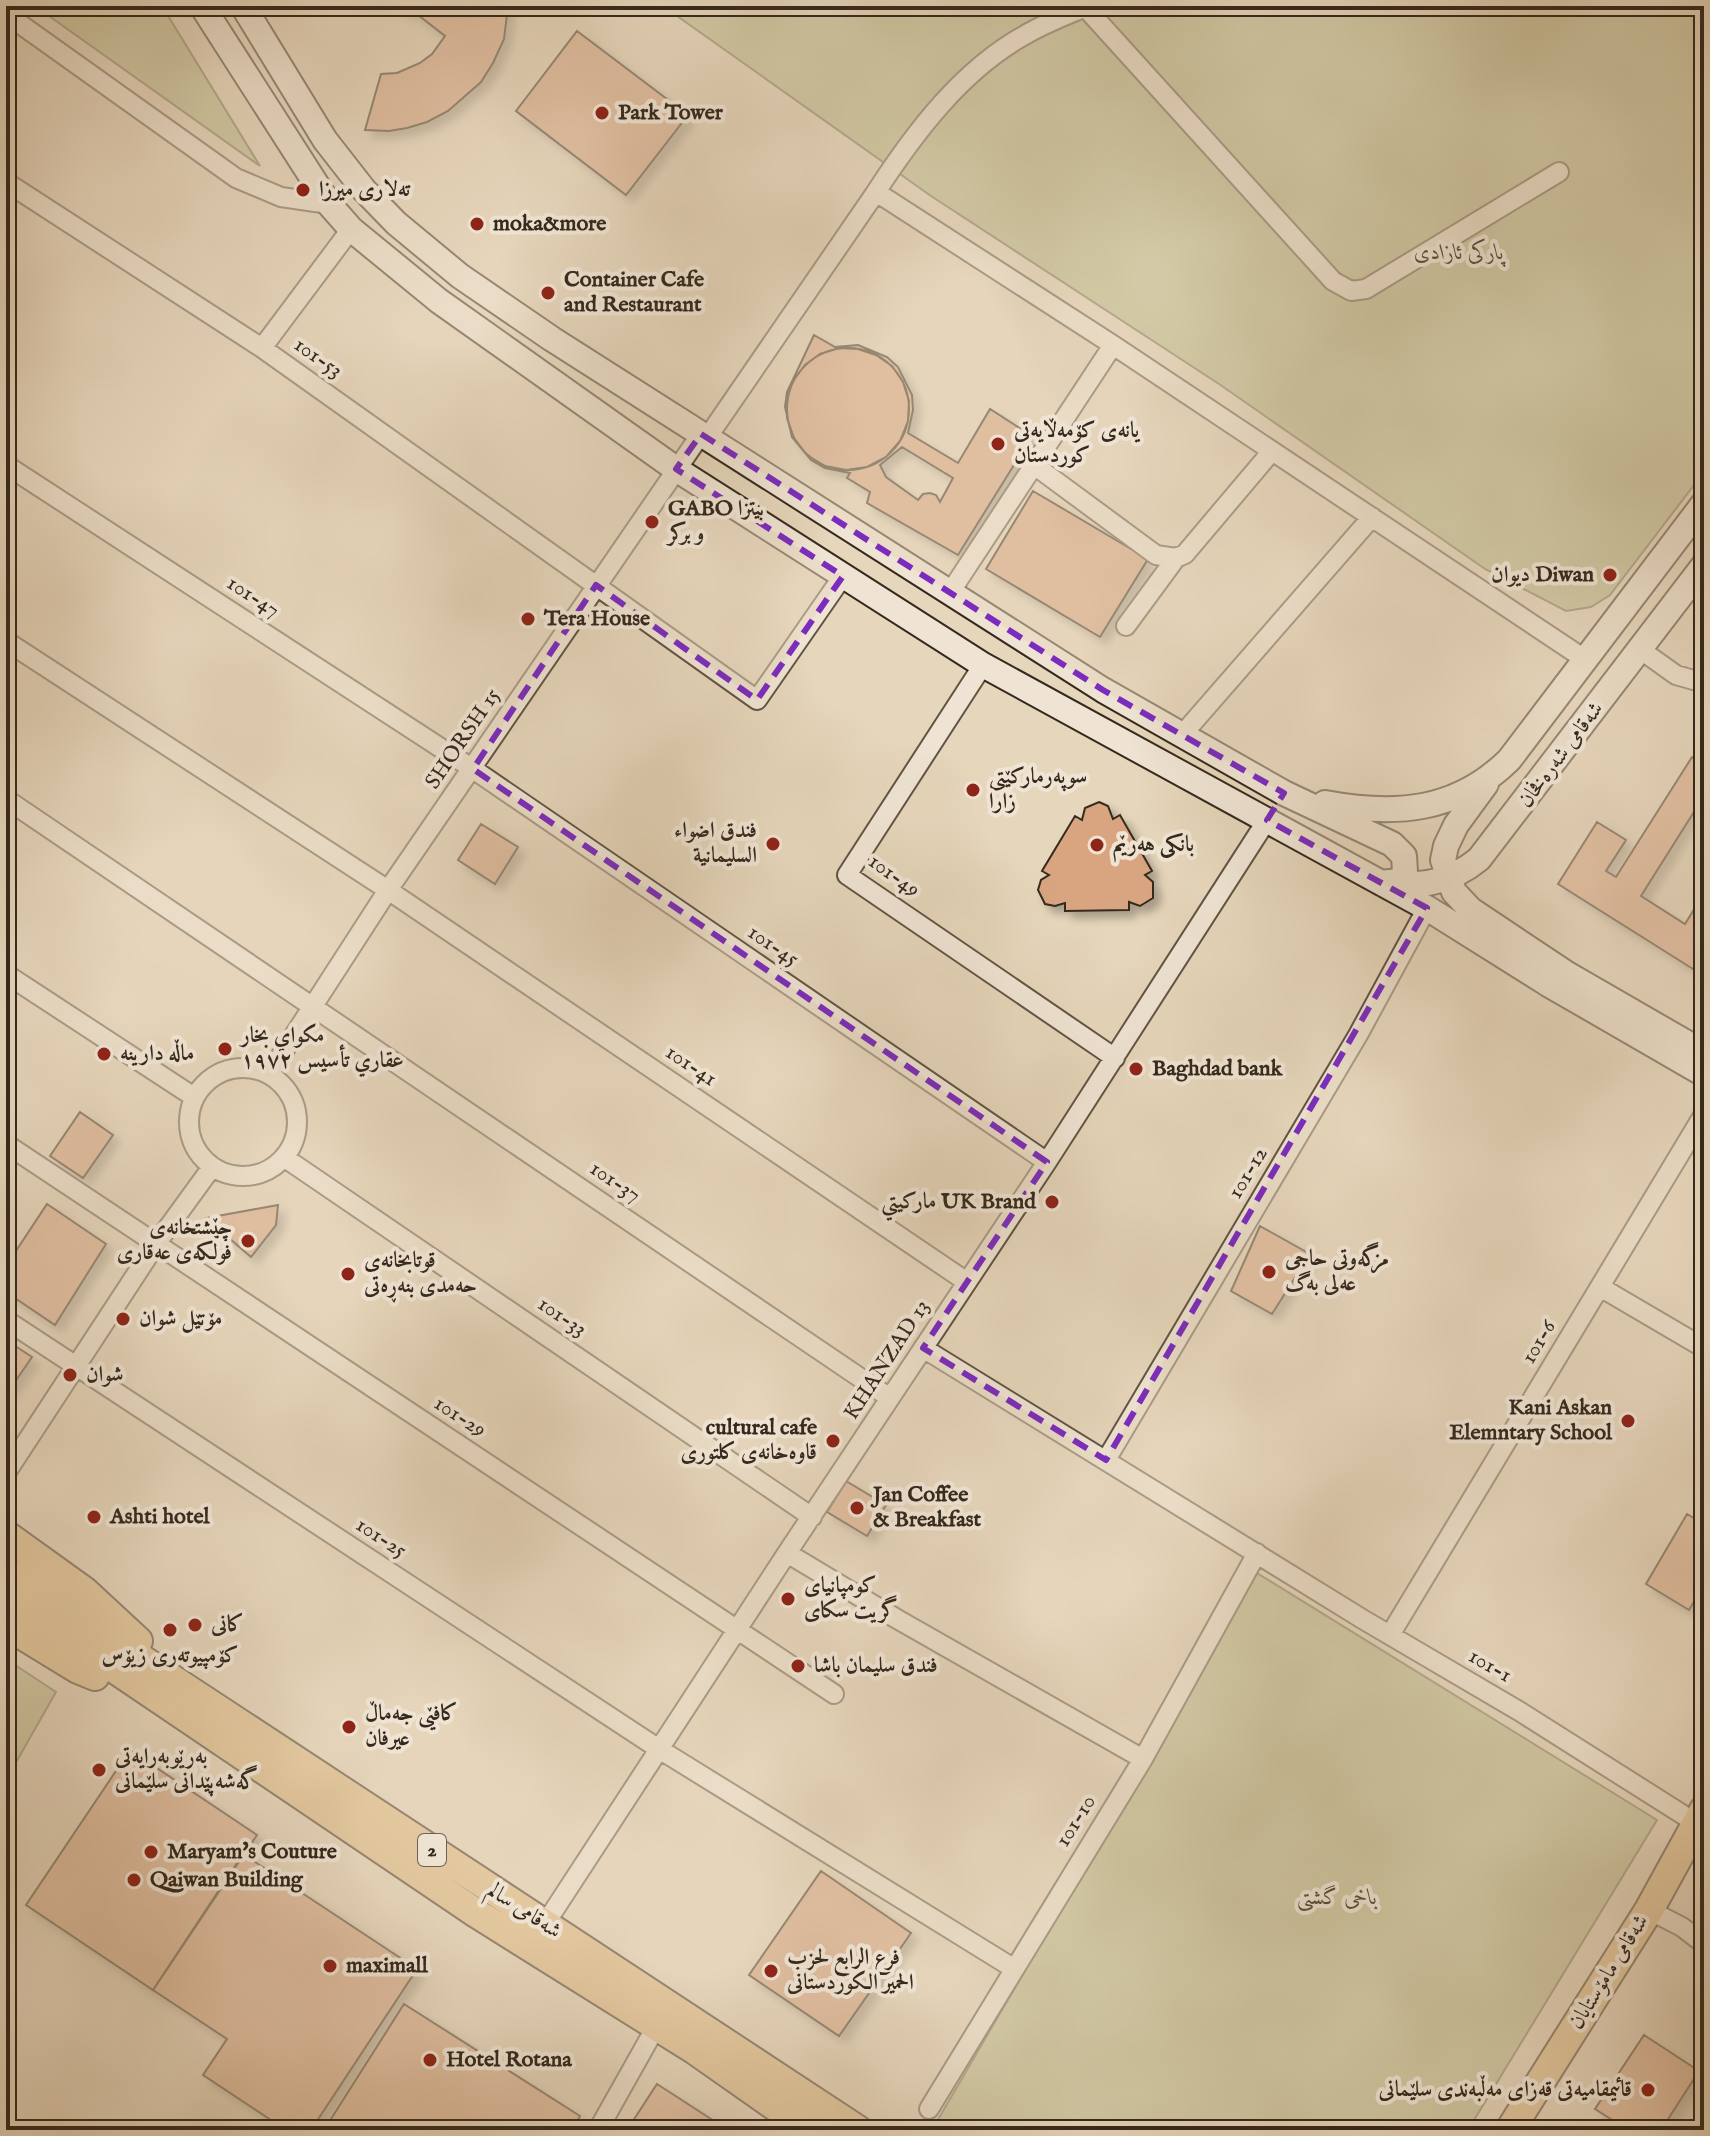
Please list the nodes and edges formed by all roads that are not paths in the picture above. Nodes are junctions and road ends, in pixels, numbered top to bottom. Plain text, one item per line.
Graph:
1 (202, 6) edge
2 (243, 6) edge
3 (1087, 6) edge
4 (6, 14) edge
5 (1559, 172) dead end
6 (6, 182) edge
7 (876, 192) junction
8 (329, 204) junction
9 (351, 229) junction
10 (1113, 345) junction
11 (262, 348) junction
12 (704, 436) junction
13 (1272, 451) junction
14 (6, 465) edge
15 (1034, 465) junction
16 (676, 469) junction
17 (1704, 503) edge
18 (1372, 517) junction
19 (1176, 558) junction
20 (1704, 565) edge
21 (843, 576) junction
22 (596, 585) junction
23 (951, 591) junction
24 (1126, 626) dead end
25 (6, 641) edge
26 (1641, 650) junction
27 (1586, 660) junction
28 (983, 665) junction
29 (1704, 683) edge
30 (1182, 735) junction
31 (473, 769) junction
32 (1489, 779) junction
33 (1284, 793) junction
34 (6, 799) edge
35 (1267, 820) junction
36 (1448, 879) junction
37 (1381, 883) junction
38 (388, 890) junction
39 (1427, 908) junction
40 (6, 974) edge
41 (312, 1005) junction
42 (1704, 1053) edge
43 (1115, 1058) junction
44 (269, 1074) junction
45 (1704, 1074) edge
46 (194, 1097) junction
47 (1704, 1114) edge
48 (6, 1144) edge
49 (285, 1158) junction
50 (1047, 1162) junction
51 (212, 1167) junction
52 (156, 1244) junction
53 (967, 1282) junction
54 (1600, 1287) junction
55 (6, 1320) edge
56 (923, 1348) junction
57 (1704, 1348) edge
58 (77, 1367) junction
59 (890, 1398) junction
60 (1106, 1460) junction
61 (6, 1473) edge
62 (812, 1517) junction
63 (6, 1535) edge
64 (787, 1553) junction
65 (1257, 1553) junction
66 (6, 1570) edge
67 (6, 1601) edge
68 (6, 1625) edge
69 (738, 1629) junction
70 (1390, 1635) junction
71 (834, 1694) dead end
72 (183, 1701) junction
73 (659, 1749) junction
74 (1143, 1759) junction
75 (1700, 1816) edge
76 (1649, 1910) junction
77 (545, 1924) junction
78 (1704, 1944) edge
79 (1013, 1968) junction
80 (657, 2025) junction
81 (929, 2109) dead end
82 (598, 2130) edge
83 (809, 2130) edge
84 (858, 2130) edge
85 (1510, 2130) edge

1 - 8 main road
2 - 12 main road
3 - 5 street
3 - 7 street, SHORSH 15
4 - 8 street
6 - 11 street, 101-53
7 - 10 street
7 - 12 street, SHORSH 15
8 - 9 main road
9 - 11 street
9 - 16 main road
10 - 13 street
10 - 15 street
11 - 22 street, 101-53
12 - 16 street, SHORSH 15
12 - 23 main road
13 - 18 street
13 - 19 street
14 - 31 street, 101-47
15 - 19 street
15 - 23 street
16 - 21 main road
16 - 22 street, SHORSH 15
17 - 27 main road
18 - 27 street
18 - 30 street
19 - 24 street
20 - 26 main road, شەقامی شەرەفخان
21 - 22 street, 101-53
21 - 28 main road
22 - 31 street, SHORSH 15
23 - 30 main road
25 - 38 street, 101-41
26 - 29 street
26 - 36 main road, شەقامی شەرەفخان
27 - 32 main road
28 - 35 main road
28 - 43 street, 101-49
30 - 33 main road
31 - 38 street, SHORSH 15
31 - 50 street, 101-45
32 - 33 main road
32 - 36 main road
33 - 35 main road
33 - 37 main road
34 - 41 street, 101-37
35 - 37 main road
35 - 43 street, KHANZAD 13
36 - 37 main road, شەقامی شەرەفخان
36 - 42 main road
37 - 39 main road
38 - 41 street, SHORSH 15
38 - 53 street, 101-41
39 - 45 main road
39 - 60 street, 101-12
40 - 46 street
41 - 44 street, SHORSH 15
41 - 59 street, 101-37
43 - 50 street, KHANZAD 13
44 - 46 street
44 - 49 street
46 - 51 street
47 - 54 street, 101-6
48 - 52 street, 101-29
49 - 51 street
49 - 62 street, 101-33
50 - 53 street, KHANZAD 13
51 - 52 street
52 - 58 street
52 - 69 street, 101-29
53 - 56 street, KHANZAD 13
54 - 57 street
54 - 70 street, 101-6
55 - 58 street, 101-25
56 - 59 street, KHANZAD 13
56 - 60 street, 101-1
58 - 61 street
58 - 73 street, 101-25
59 - 62 street, KHANZAD 13
60 - 65 street, 101-1
62 - 64 street, KHANZAD 13
63 - 72 main road, شەقامی سالم
64 - 69 street, KHANZAD 13
64 - 74 street
65 - 70 street, 101-1
65 - 74 street, 101-10
66 - 72 main road, شەقامی سالم / 2
67 - 72 main road, شەقامی سالم / 2
68 - 72 main road, شەقامی سالم
69 - 71 street, 101-29
69 - 73 street, KHANZAD 13
70 - 75 street, 101-1
72 - 77 main road, شەقامی سالم / 2
72 - 80 main road, شەقامی سالم / 2
73 - 77 street, KHANZAD 13
73 - 79 street, 101-25
74 - 79 street, 101-10
75 - 76 main road, شەقامی مامۆستایان
76 - 78 street
76 - 85 main road, شەقامی مامۆستایان
77 - 84 main road, شەقامی سالم / 2
79 - 81 street, 101-10
80 - 82 street
80 - 83 main road, شەقامی سالم / 2

